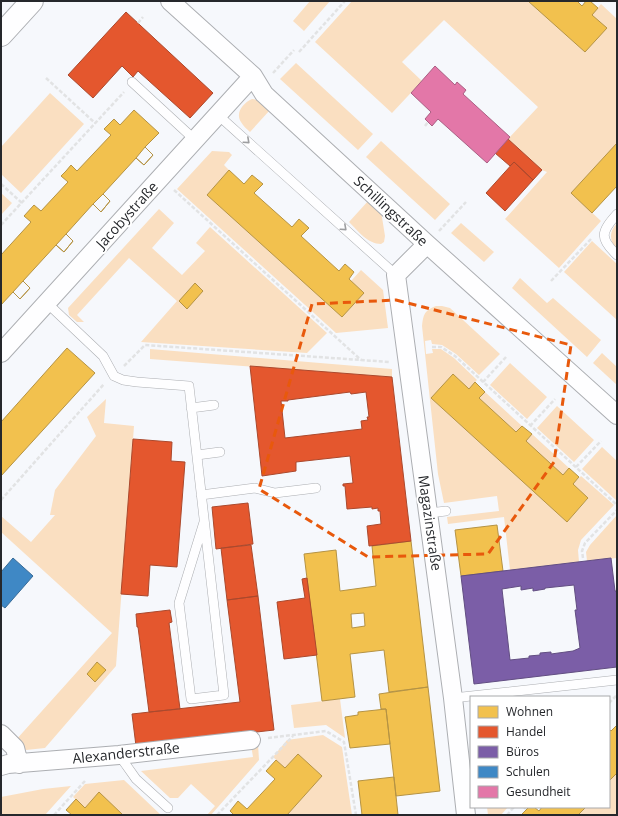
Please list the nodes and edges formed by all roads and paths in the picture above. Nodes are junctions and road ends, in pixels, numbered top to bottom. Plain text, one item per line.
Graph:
1 (32, 1) edge
2 (170, 1) edge
3 (345, 1) edge
4 (143, 17) dead end
5 (138, 23) dead end
6 (1, 35) edge
7 (294, 50) dead end
8 (299, 52) dead end
9 (253, 76) junction
10 (271, 76) dead end
11 (46, 78) dead end
12 (132, 82) joint
13 (218, 115) junction
14 (428, 122) dead end
15 (95, 123) junction
16 (425, 126) dead end
17 (196, 140) junction
18 (1, 184) edge
19 (173, 189) dead end
20 (466, 202) dead end
21 (22, 203) junction
22 (617, 214) edge
23 (1, 226) edge
24 (605, 230) junction
25 (427, 244) junction
26 (617, 255) edge
27 (396, 275) junction
28 (551, 280) dead end
29 (46, 303) junction
30 (432, 347) dead end
31 (1, 353) edge
32 (507, 356) dead end
33 (361, 360) junction
34 (394, 362) dead end
35 (114, 376) junction
36 (483, 382) junction
37 (555, 399) dead end
38 (214, 405) dead end
39 (191, 408) junction
40 (617, 415) edge
41 (530, 426) junction
42 (601, 441) dead end
43 (220, 452) dead end
44 (197, 455) junction
45 (576, 468) junction
46 (316, 488) dead end
47 (201, 494) junction
48 (1, 500) edge
49 (617, 505) edge
50 (617, 510) edge
51 (204, 522) junction
52 (583, 558) dead end
53 (617, 680) edge
54 (617, 694) edge
55 (470, 696) edge
56 (471, 696) edge
57 (453, 698) junction
58 (610, 702) edge
59 (1, 734) edge
60 (293, 735) junction
61 (251, 740) joint
62 (119, 755) junction
63 (19, 764) junction
64 (1, 766) edge
65 (85, 781) dead end
66 (168, 808) dead end
67 (54, 815) edge
68 (217, 815) edge
69 (356, 815) edge
70 (466, 815) edge

1 - 6 main road
2 - 9 street, Schillingstraße
3 - 8 path
4 - 5 path
7 - 10 path
9 - 13 street, Jacobystraße
9 - 25 street, Schillingstraße
11 - 15 path
12 - 15 path
12 - 17 lane
13 - 17 street, Jacobystraße
13 -> 27 lane
14 - 16 path
15 - 21 path
17 - 29 street, Jacobystraße
18 - 21 path
19 - 33 path
20 - 25 path
21 - 23 path
22 - 24 lane
24 - 26 lane
24 - 28 path
25 - 27 street
25 - 40 street, Schillingstraße
27 - 57 street, Magazinstraße
29 - 31 street, Jacobystraße
29 - 35 lane
30 - 36 path
32 - 36 path
33 - 34 path
33 - 35 path
35 - 39 lane
35 - 48 path
36 - 41 path
37 - 41 path
38 - 39 lane
39 - 44 lane
41 - 45 path
42 - 45 path
43 - 44 lane
44 - 47 lane
45 - 49 path
46 - 47 lane
47 - 51 lane
50 - 52 path
51 - 51 lane
53 - 56 lane
54 - 58 path
55 - 57 lane
57 - 70 street, Magazinstraße
59 - 63 street
60 - 61 path
60 - 68 path
60 - 69 path
61 - 62 street, Alexanderstraße
62 - 63 street, Alexanderstraße
62 - 66 lane
63 - 64 street, Alexanderstraße
65 - 67 path

